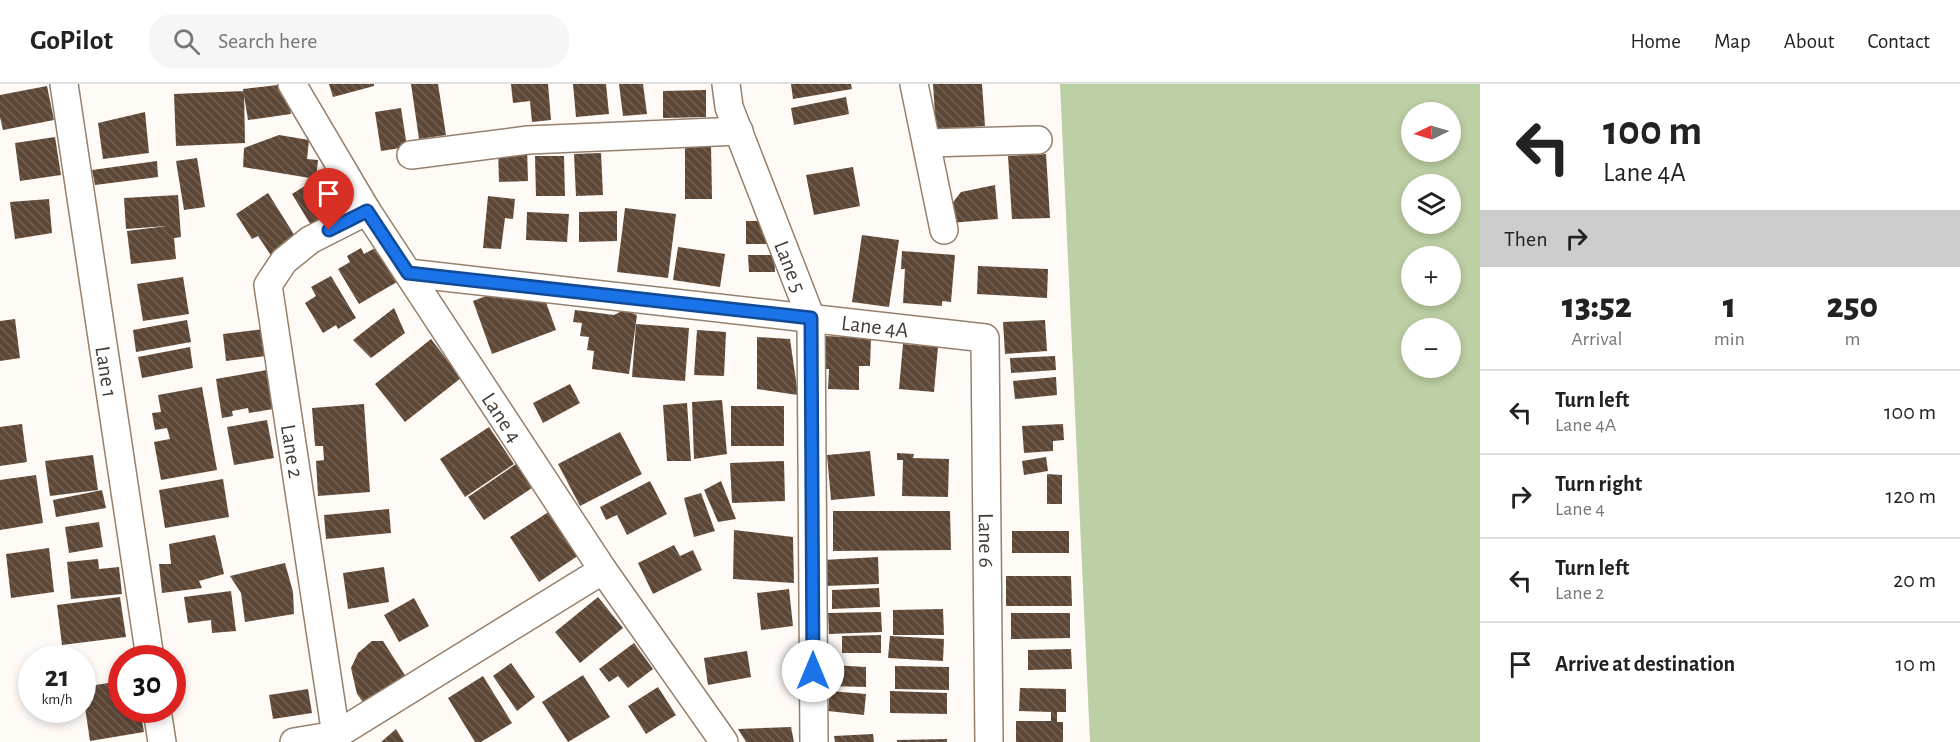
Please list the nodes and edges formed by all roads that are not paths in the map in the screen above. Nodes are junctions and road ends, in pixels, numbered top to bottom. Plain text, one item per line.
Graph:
1 (64, 84) edge
2 (292, 84) edge
3 (726, 84) edge
4 (914, 84) edge
5 (739, 130) junction
6 (1038, 140) dead end
7 (927, 143) junction
8 (411, 155) dead end
9 (367, 211) junction
10 (944, 230) dead end
11 (408, 273) junction
12 (811, 318) junction
13 (985, 338) joint
14 (603, 570) junction
15 (148, 645) edge
16 (159, 723) edge
17 (337, 738) edge
18 (162, 742) edge
19 (294, 742) edge
20 (724, 742) edge
21 (814, 742) edge
22 (990, 742) edge

1 - 15 street, Lane 1
2 - 9 street, Lane 4
3 - 5 street, Lane 5
4 - 7 street
5 - 8 street
5 - 12 street, Lane 5
6 - 7 street
7 - 10 street
9 - 11 street, Lane 4
9 - 17 street, Lane 2
11 - 12 street, Lane 4A
11 - 14 street, Lane 4
12 - 13 street, Lane 4A
12 - 21 street, Lane 5
13 - 22 street, Lane 6
14 - 17 street
14 - 20 street, Lane 4
16 - 18 street
17 - 19 street

